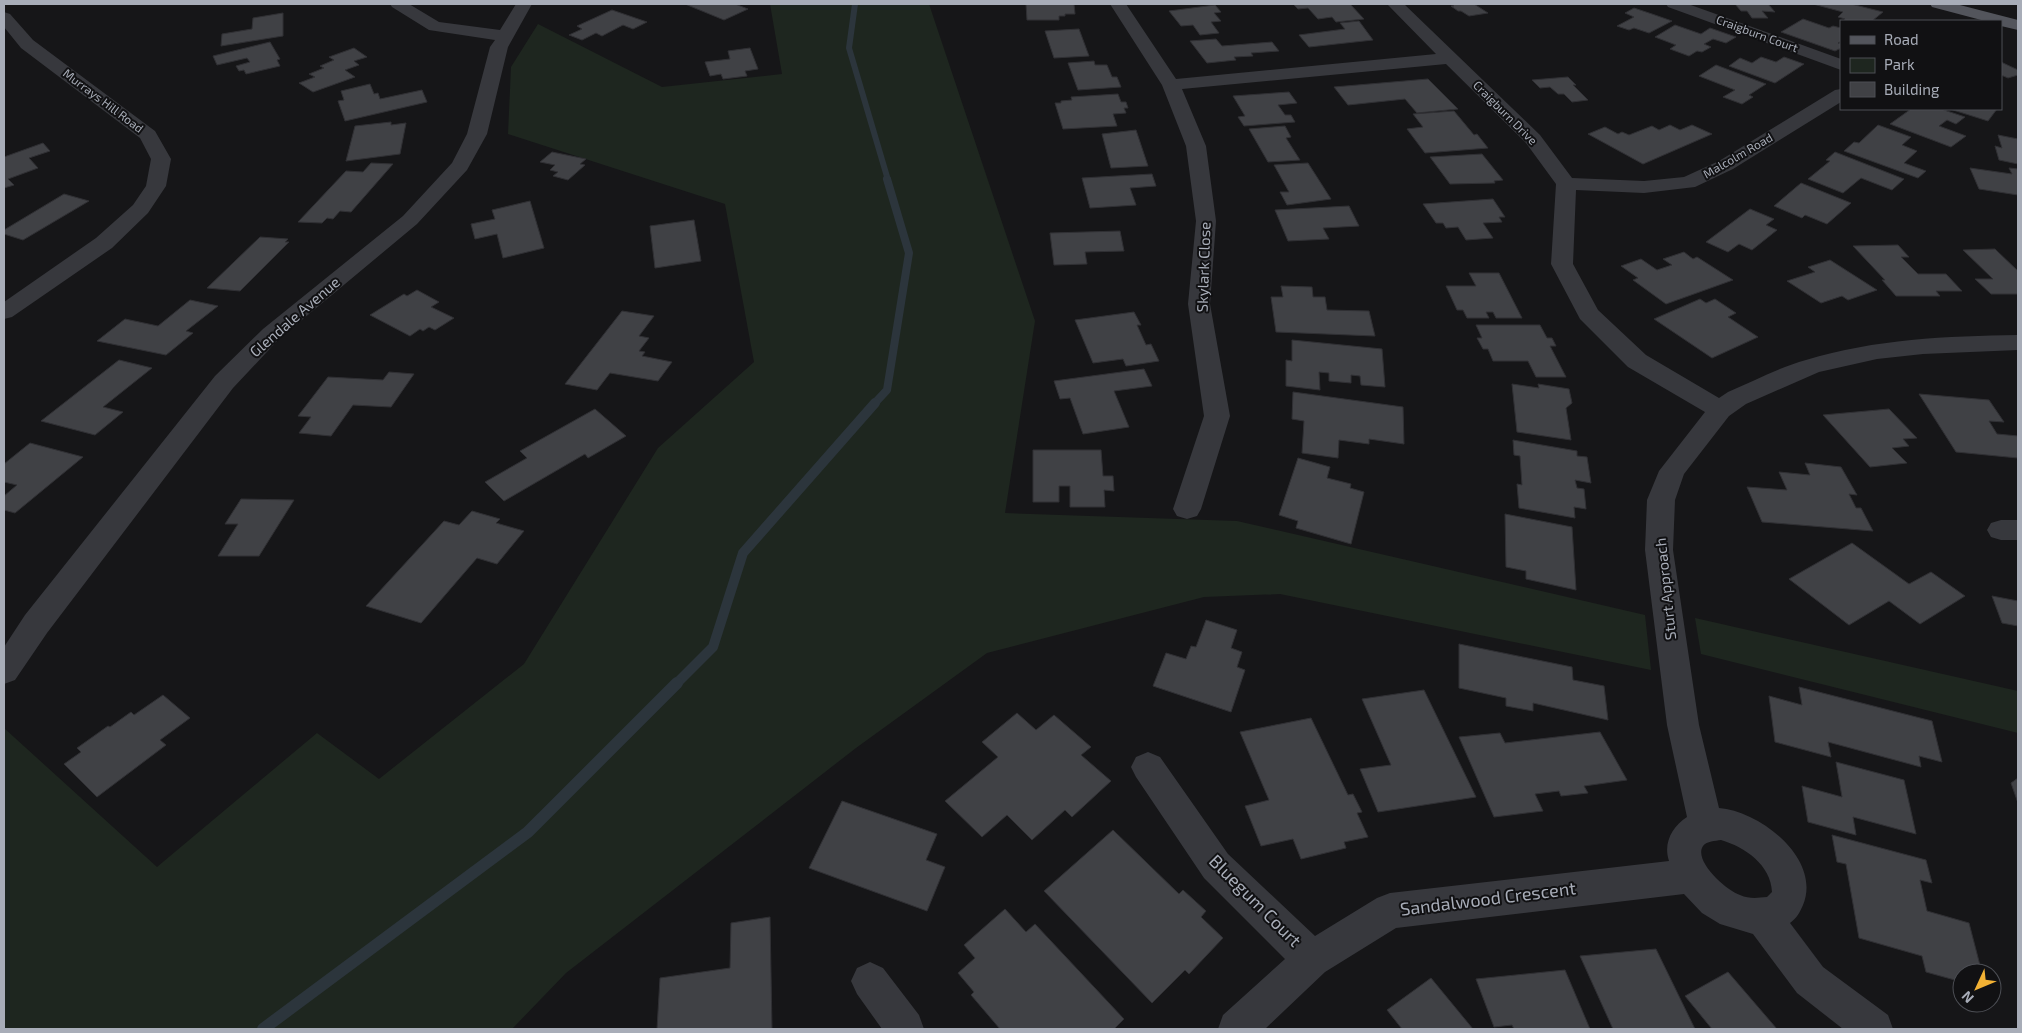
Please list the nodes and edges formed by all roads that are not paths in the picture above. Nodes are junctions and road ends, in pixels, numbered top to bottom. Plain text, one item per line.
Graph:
1 (398, 4) edge
2 (524, 4) edge
3 (1118, 4) edge
4 (1394, 4) edge
5 (1674, 4) edge
6 (1938, 4) edge
7 (4, 17) edge
8 (1999, 20) edge
9 (2002, 21) edge
10 (2018, 25) edge
11 (505, 36) junction
12 (1450, 58) junction
13 (1840, 65) edge
14 (1171, 85) junction
15 (1840, 95) edge
16 (1566, 184) junction
17 (4, 312) edge
18 (2018, 342) edge
19 (1720, 410) junction
20 (1188, 509) dead end
21 (4, 671) edge
22 (1148, 767) dead end
23 (1706, 825) junction
24 (1690, 876) junction
25 (1763, 917) junction
26 (1312, 959) junction
27 (870, 981) dead end
28 (904, 1029) edge
29 (1237, 1029) edge
30 (1874, 1029) edge

1 - 11 street
2 - 11 street, Glendale Avenue
3 - 14 street, Skylark Close
4 - 12 street, Craigburn Drive
5 - 13 street, Craigburn Court
6 - 8 main road
7 - 17 street, Murrays Hill Road
9 - 10 main road
11 - 21 street, Glendale Avenue
12 - 14 street
12 - 16 street, Craigburn Drive
14 - 20 street, Skylark Close
15 - 16 street, Malcolm Road
16 - 19 street
18 - 19 street, Sturt Approach
19 - 23 street, Sturt Approach
22 - 26 street, Bluegum Court
23 - 24 street
23 - 25 street
24 - 25 street
24 - 26 street, Sandalwood Crescent
25 - 30 street
26 - 29 street, Sandalwood Crescent
27 - 28 street

